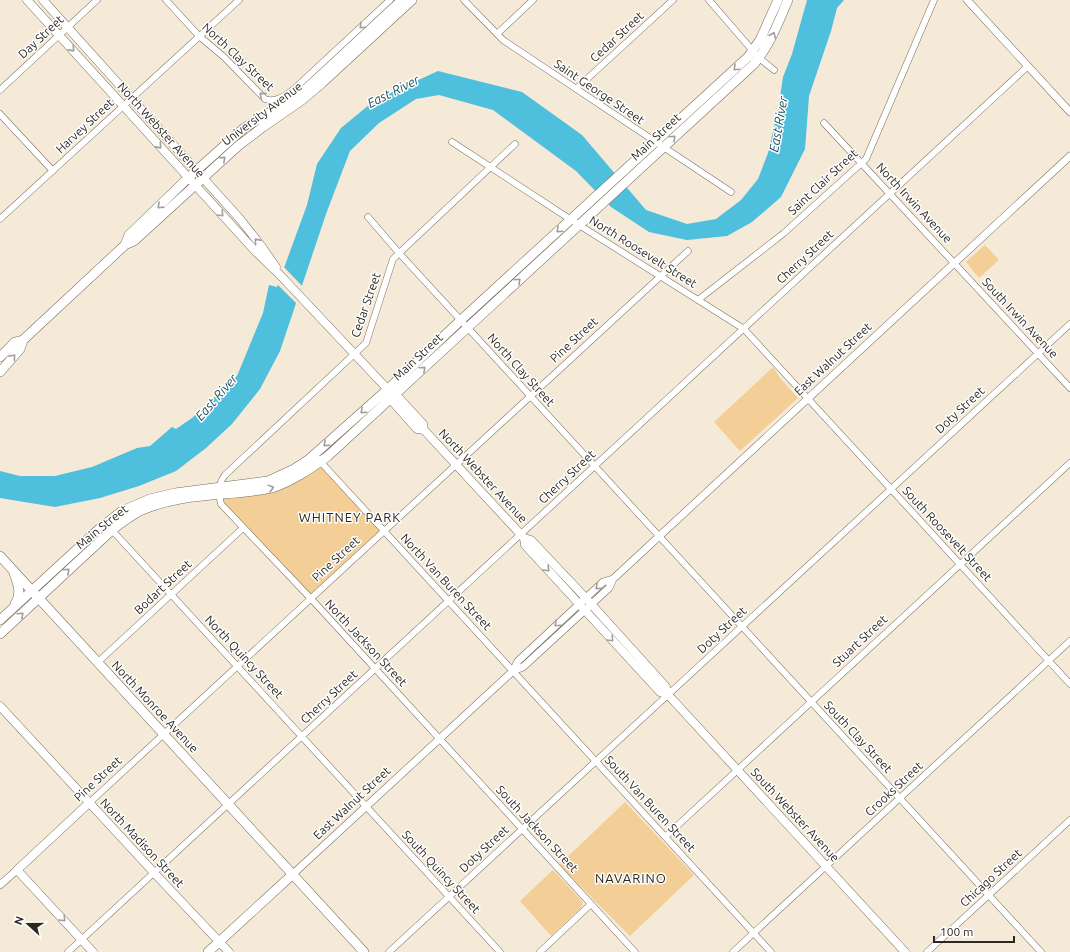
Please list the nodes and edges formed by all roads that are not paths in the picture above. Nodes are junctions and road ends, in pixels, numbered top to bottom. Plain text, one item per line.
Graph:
1 (27, 0) edge
2 (42, 0) edge
3 (97, 0) edge
4 (166, 0) edge
5 (239, 0) edge
6 (390, 0) edge
7 (402, 0) edge
8 (412, 0) edge
9 (464, 0) edge
10 (533, 0) edge
11 (673, 0) edge
12 (709, 0) edge
13 (778, 0) edge
14 (788, 0) edge
15 (934, 0) edge
16 (967, 0) edge
17 (67, 27) junction
18 (497, 34) junction
19 (59, 35) junction
20 (199, 36) junction
21 (752, 51) junction
22 (759, 58) junction
23 (1027, 67) junction
24 (774, 70) dead end
25 (576, 89) junction
26 (0, 90) edge
27 (132, 98) junction
28 (123, 106) junction
29 (1070, 112) edge
30 (0, 114) edge
31 (824, 123) dead end
32 (452, 142) dead end
33 (515, 144) dead end
34 (658, 145) junction
35 (1070, 156) edge
36 (862, 163) junction
37 (491, 168) junction
38 (53, 171) junction
39 (199, 174) junction
40 (191, 182) junction
41 (731, 192) dead end
42 (890, 193) junction
43 (601, 198) junction
44 (368, 217) dead end
45 (0, 219) edge
46 (570, 220) junction
47 (579, 225) junction
48 (688, 251) dead end
49 (399, 253) junction
50 (955, 263) junction
51 (279, 273) junction
52 (661, 276) junction
53 (698, 300) junction
54 (461, 320) junction
55 (1070, 324) edge
56 (467, 327) junction
57 (744, 329) junction
58 (23, 340) junction
59 (1038, 353) junction
60 (355, 354) junction
61 (0, 357) edge
62 (0, 372) edge
63 (1070, 388) edge
64 (391, 392) junction
65 (530, 396) junction
66 (808, 399) junction
67 (317, 458) junction
68 (1070, 463) edge
69 (456, 465) junction
70 (595, 466) junction
71 (891, 489) junction
72 (219, 490) junction
73 (109, 527) junction
74 (243, 528) junction
75 (384, 531) junction
76 (522, 536) junction
77 (659, 536) junction
78 (0, 556) edge
79 (960, 564) junction
80 (13, 570) junction
81 (36, 594) junction
82 (171, 595) junction
83 (311, 599) junction
84 (448, 601) junction
85 (588, 601) junction
86 (582, 607) junction
87 (10, 611) junction
88 (0, 620) edge
89 (742, 626) junction
90 (0, 634) edge
91 (1070, 641) edge
92 (1049, 661) junction
93 (98, 662) junction
94 (237, 666) junction
95 (375, 669) junction
96 (513, 671) junction
97 (1070, 684) edge
98 (668, 695) junction
99 (811, 702) junction
100 (0, 706) edge
101 (164, 734) junction
102 (302, 736) junction
103 (439, 739) junction
104 (596, 761) junction
105 (737, 770) junction
106 (900, 798) junction
107 (89, 803) junction
108 (228, 804) junction
109 (366, 806) junction
110 (1070, 820) edge
111 (522, 829) junction
112 (665, 837) junction
113 (826, 867) junction
114 (17, 870) junction
115 (154, 873) junction
116 (293, 874) junction
117 (0, 885) edge
118 (989, 895) junction
119 (449, 897) junction
120 (591, 904) junction
121 (754, 933) junction
122 (82, 940) junction
123 (219, 942) junction
124 (68, 952) edge
125 (93, 952) edge
126 (208, 952) edge
127 (229, 952) edge
128 (364, 952) edge
129 (389, 952) edge
130 (500, 952) edge
131 (540, 952) edge
132 (635, 952) edge
133 (733, 952) edge
134 (771, 952) edge
135 (905, 952) edge
136 (927, 952) edge
137 (1041, 952) edge

1 - 19 main road, North Webster Avenue
2 - 17 main road, North Webster Avenue
3 - 17 street, Day Street
4 - 20 street, North Clay Street
5 - 20 street, Harvey Street
6 -> 20 street, North Clay Street
7 - 39 main road, University Avenue
39 -> 8 main road, University Avenue
9 - 18 street, Saint George Street
10 - 18 street
11 - 25 street, Cedar Street
12 - 21 street
13 - 21 main road, Main Street
22 -> 14 main road, Main Street
15 - 36 street, Saint Clair Street
16 - 23 street
17 - 19 street, Day Street
17 - 27 main road, North Webster Avenue
18 - 25 street, Saint George Street
19 - 26 street, Day Street
19 -> 28 main road, North Webster Avenue
20 - 27 street, Harvey Street
21 - 22 street
21 -> 34 main road, Main Street
22 - 24 street
34 -> 22 main road, Main Street
23 - 29 street
23 - 42 street, Cherry Street
25 - 34 street, Saint George Street
27 - 28 street, Harvey Street
27 - 39 main road, North Webster Avenue
28 - 38 street, Harvey Street
28 -> 40 main road, North Webster Avenue
30 - 38 street
31 - 36 street, North Irwin Avenue
32 - 37 street, North Roosevelt Street
33 - 37 street, Cedar Street
34 - 41 street, Saint George Street
34 - 43 main road, Main Street
35 - 50 street, East Walnut Street
36 - 42 street, North Irwin Avenue
36 - 53 street, Saint Clair Street
37 - 46 street, North Roosevelt Street
37 - 49 street, Cedar Street
38 - 45 street, Harvey Street
39 - 40 main road, University Avenue
51 -> 39 main road, North Webster Avenue
40 -> 51 main road, North Webster Avenue
40 - 58 main road, University Avenue
42 - 50 street, North Irwin Avenue
42 - 57 street, Cherry Street
43 - 46 main road, Main Street
43 - 47 main road, Main Street
44 - 49 street, North Clay Street
46 - 47 street, North Roosevelt Street
46 -> 54 main road, Main Street
47 - 52 street, North Roosevelt Street
56 -> 47 main road, Main Street
48 - 52 street, Pine Street
49 - 54 street, North Clay Street
49 - 60 street, Cedar Street
50 - 59 street, South Irwin Avenue
50 - 66 street, East Walnut Street
51 - 60 main road, North Webster Avenue
52 - 53 street, North Roosevelt Street
52 - 65 street, Pine Street
53 - 57 street, North Roosevelt Street
54 - 56 street, North Clay Street
54 - 64 main road, Main Street
55 - 59 street, Doty Street
64 -> 56 main road, Main Street
56 - 65 street, North Clay Street
57 - 66 street, North Roosevelt Street
57 - 70 street, Cherry Street
58 - 61 main road, University Avenue
62 -> 58 main road, University Avenue
59 - 63 street, South Irwin Avenue
59 - 71 street, Doty Street
60 - 64 main road, North Webster Avenue
60 - 72 street, Cedar Street
64 - 67 main road, Main Street
64 - 69 main road, North Webster Avenue
65 - 69 street, Pine Street
65 - 70 street, North Clay Street
66 - 71 street, South Roosevelt Street
66 - 77 street, East Walnut Street
67 - 72 main road, Main Street
67 - 75 street, North Van Buren Street
68 - 79 street, Stuart Street
69 - 75 street, Pine Street
69 - 76 main road, North Webster Avenue
70 - 76 street, Cherry Street
70 - 77 street, North Clay Street
71 - 79 street, South Roosevelt Street
71 - 89 street, Doty Street
72 - 73 main road, Main Street
72 - 74 street, North Jackson Street
73 - 81 main road, Main Street
73 - 82 street, North Quincy Street
74 - 82 street, Bodart Street
74 - 83 street, North Jackson Street
75 - 83 street, Pine Street
75 - 84 street, North Van Buren Street
76 - 84 street, Cherry Street
76 - 85 main road, North Webster Avenue
76 -> 86 main road, North Webster Avenue
77 - 85 street, East Walnut Street
77 - 89 street, South Clay Street
78 - 80 main road, North Monroe Avenue
79 - 92 street, South Roosevelt Street
79 - 99 street, Stuart Street
80 - 81 main road, North Monroe Avenue
80 - 87 main road
81 - 87 main road, Main Street
90 -> 81 main road, Main Street
81 - 93 main road, North Monroe Avenue
82 - 93 street, Bodart Street
82 - 94 street, North Quincy Street
83 - 94 street, Pine Street
83 - 95 street, North Jackson Street
84 - 95 street, Cherry Street
84 - 96 street, North Van Buren Street
85 - 86 street, East Walnut Street
85 - 98 main road, South Webster Avenue
86 - 96 street, East Walnut Street
86 -> 98 main road, South Webster Avenue
87 - 88 main road, Main Street
89 - 98 street, Doty Street
89 - 99 street, South Clay Street
91 - 92 street, Crooks Street
92 - 97 street, South Roosevelt Street
92 - 106 street, Crooks Street
93 - 101 main road, North Monroe Avenue
94 - 101 street, Pine Street
94 - 102 street, North Quincy Street
95 - 102 street, Cherry Street
95 - 103 street, North Jackson Street
96 - 103 street, East Walnut Street
96 - 104 street, South Van Buren Street
98 - 104 street, Doty Street
98 - 105 main road, South Webster Avenue
99 - 105 street, Stuart Street
99 - 106 street, South Clay Street
100 - 107 main road, North Madison Street
101 - 107 street, Pine Street
101 - 108 main road, North Monroe Avenue
102 - 108 street, Cherry Street
102 - 109 street, North Quincy Street
103 - 109 street, East Walnut Street
103 - 111 street, South Jackson Street
104 - 111 street, Doty Street
104 - 112 street, South Van Buren Street
105 - 112 street, Stuart Street
105 - 113 main road, South Webster Avenue
106 - 113 street, Crooks Street
106 - 118 street, South Clay Street
107 - 114 main road, Pine Street
107 - 115 main road, North Madison Street
108 - 115 street, Cherry Street
108 - 116 main road, North Monroe Avenue
109 - 116 street, East Walnut Street
109 - 119 street, South Quincy Street
110 - 118 street, Chicago Street
111 - 119 street, Doty Street
111 - 120 street, South Jackson Street
112 - 121 street, South Van Buren Street
113 - 121 street, Crooks Street
113 - 135 main road, South Webster Avenue
114 - 117 street, Pine Street
114 -> 122 main road
115 - 122 street, Cherry Street
115 - 123 main road, North Madison Street
116 - 123 main road, East Walnut Street
116 - 128 main road, North Monroe Avenue
118 - 136 street, Chicago Street
118 - 137 street, South Clay Street
119 - 129 street, Doty Street
119 - 130 street, South Quincy Street
120 - 131 street
120 - 132 street, South Jackson Street
121 - 133 street, Crooks Street
121 - 134 street, South Van Buren Street
122 - 124 street, Cherry Street
122 - 125 main road
123 - 126 main road, East Walnut Street
123 - 127 main road, North Madison Street

